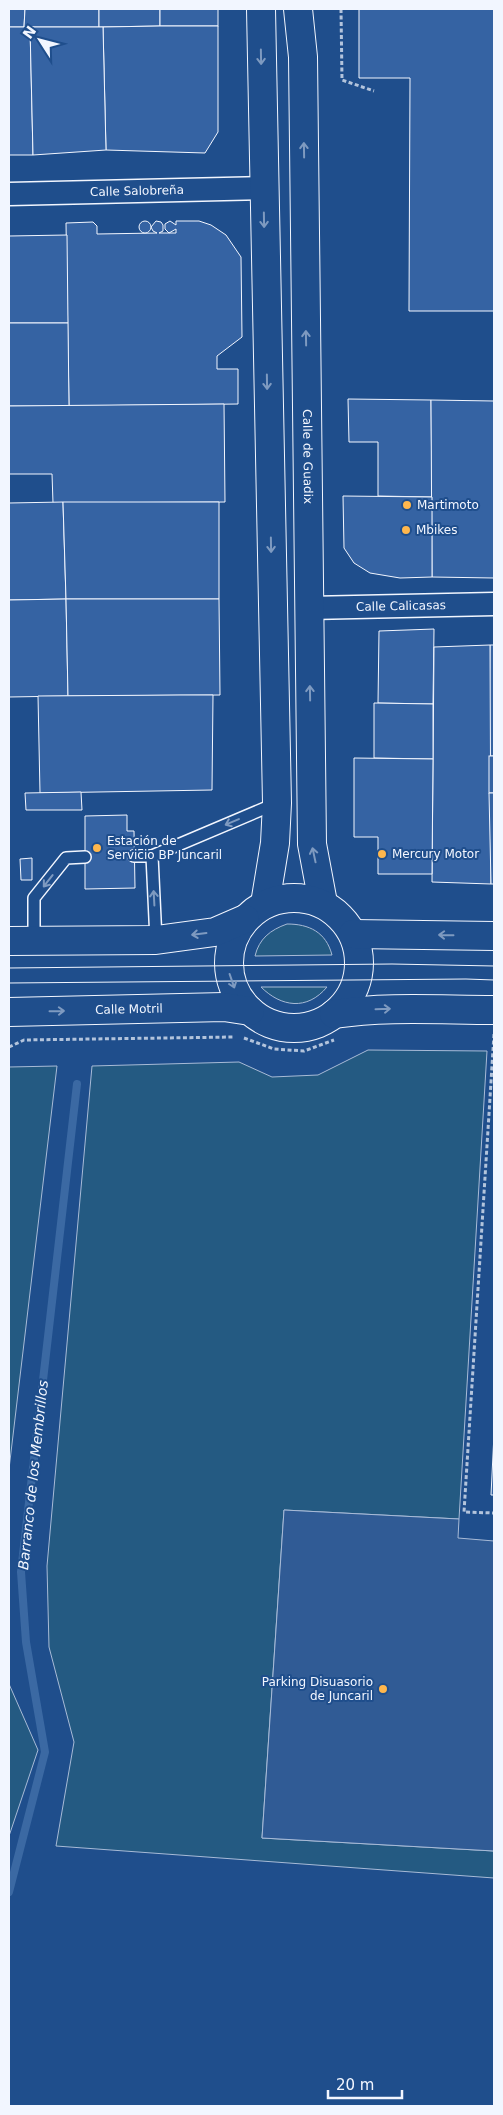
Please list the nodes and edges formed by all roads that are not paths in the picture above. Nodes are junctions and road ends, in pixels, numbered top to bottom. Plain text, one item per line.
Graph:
1 (261, 9) edge
2 (298, 9) edge
3 (263, 188) junction
4 (9, 194) edge
5 (494, 604) edge
6 (308, 608) junction
7 (277, 803) junction
8 (134, 856) dead end
9 (152, 856) junction
10 (85, 857) dead end
11 (323, 903) junction
12 (255, 911) junction
13 (354, 934) junction
14 (494, 936) edge
15 (156, 940) junction
16 (22, 941) edge
17 (494, 1010) edge
18 (250, 1011) junction
19 (9, 1012) edge
20 (334, 1014) junction

1 -> 3 street
6 -> 2 street, Calle de Guadix
3 - 4 street, Calle Salobreña
3 -> 7 street
5 - 6 street, Calle Calicasas
11 -> 6 street, Calle de Guadix
7 -> 9 lane
7 - 12 street
8 - 9 lane
15 -> 9 lane
10 -> 16 lane
11 - 12 street
11 - 13 street
12 -> 15 street
12 -> 18 street
14 -> 13 street
13 - 20 street
15 - 16 street
20 -> 17 street
19 -> 18 street, Calle Motril
18 - 20 street

